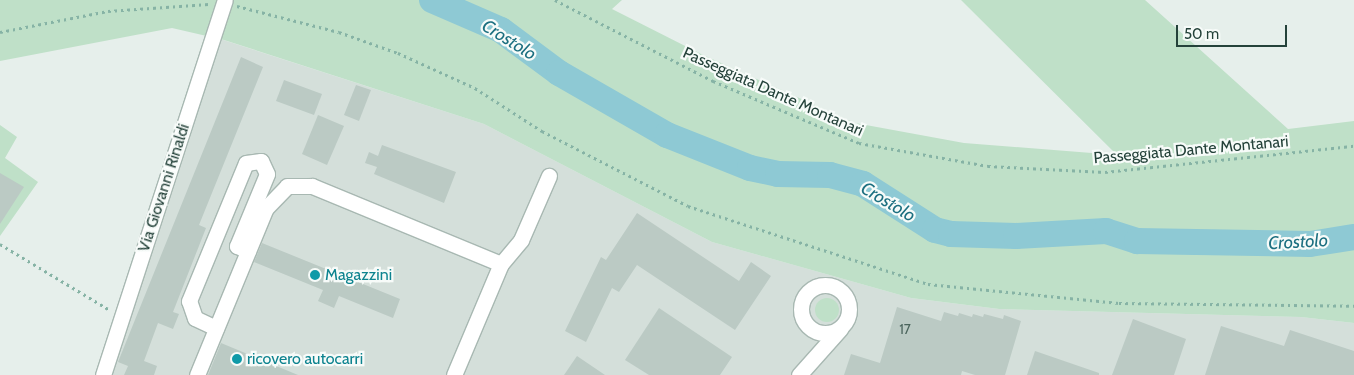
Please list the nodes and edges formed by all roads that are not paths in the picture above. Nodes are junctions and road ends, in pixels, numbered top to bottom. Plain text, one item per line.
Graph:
1 (224, 4) edge
2 (549, 176) dead end
3 (248, 251) junction
4 (501, 264) junction
5 (844, 324) junction
6 (216, 328) junction
7 (810, 329) junction
8 (816, 358) junction
9 (103, 375) edge
10 (197, 375) edge
11 (454, 375) edge
12 (799, 375) edge

1 - 9 street, Via Giovanni Rinaldi
2 - 4 street
3 - 4 street
3 - 6 street
3 - 6 street
4 - 11 street
5 - 7 street
5 - 7 street
5 - 8 street
6 - 10 street
7 - 8 street
8 - 12 street

